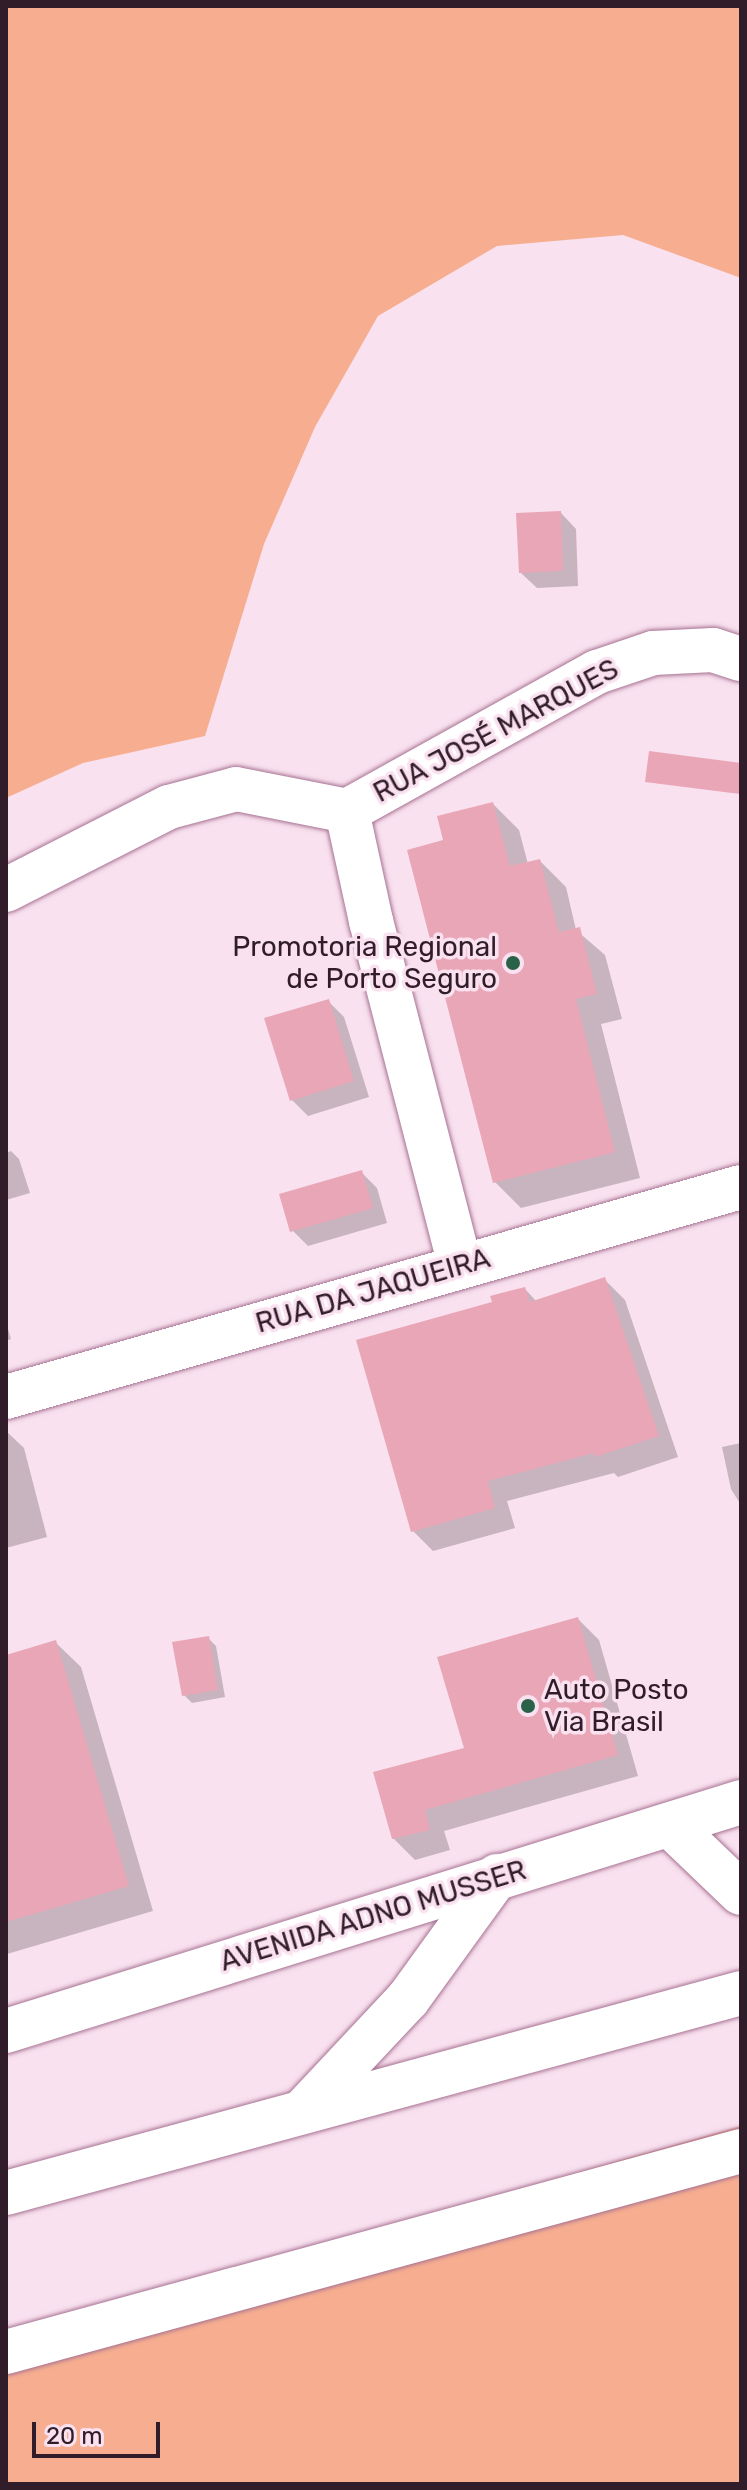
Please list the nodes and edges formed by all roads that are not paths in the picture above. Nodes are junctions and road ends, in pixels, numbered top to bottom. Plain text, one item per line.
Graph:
1 (741, 659) edge
2 (347, 811) junction
3 (6, 890) edge
4 (741, 1187) edge
5 (460, 1265) junction
6 (6, 1397) edge
7 (741, 1802) edge
8 (670, 1825) junction
9 (497, 1876) junction
10 (741, 1893) edge
11 (741, 1993) edge
12 (6, 2031) edge
13 (304, 2110) junction
14 (741, 2151) edge
15 (6, 2193) edge
16 (6, 2352) edge

1 - 2 street, RUA JOSÉ MARQUES
2 - 3 street
2 - 5 street
4 - 5 street, RUA DA JAQUEIRA
5 - 6 street, RUA DA JAQUEIRA
7 - 8 street, AVENIDA ADNO MUSSER
8 - 9 street, AVENIDA ADNO MUSSER
8 - 10 street
9 - 12 street, AVENIDA ADNO MUSSER
9 - 13 street
11 - 13 street
13 - 15 street
14 - 16 street

